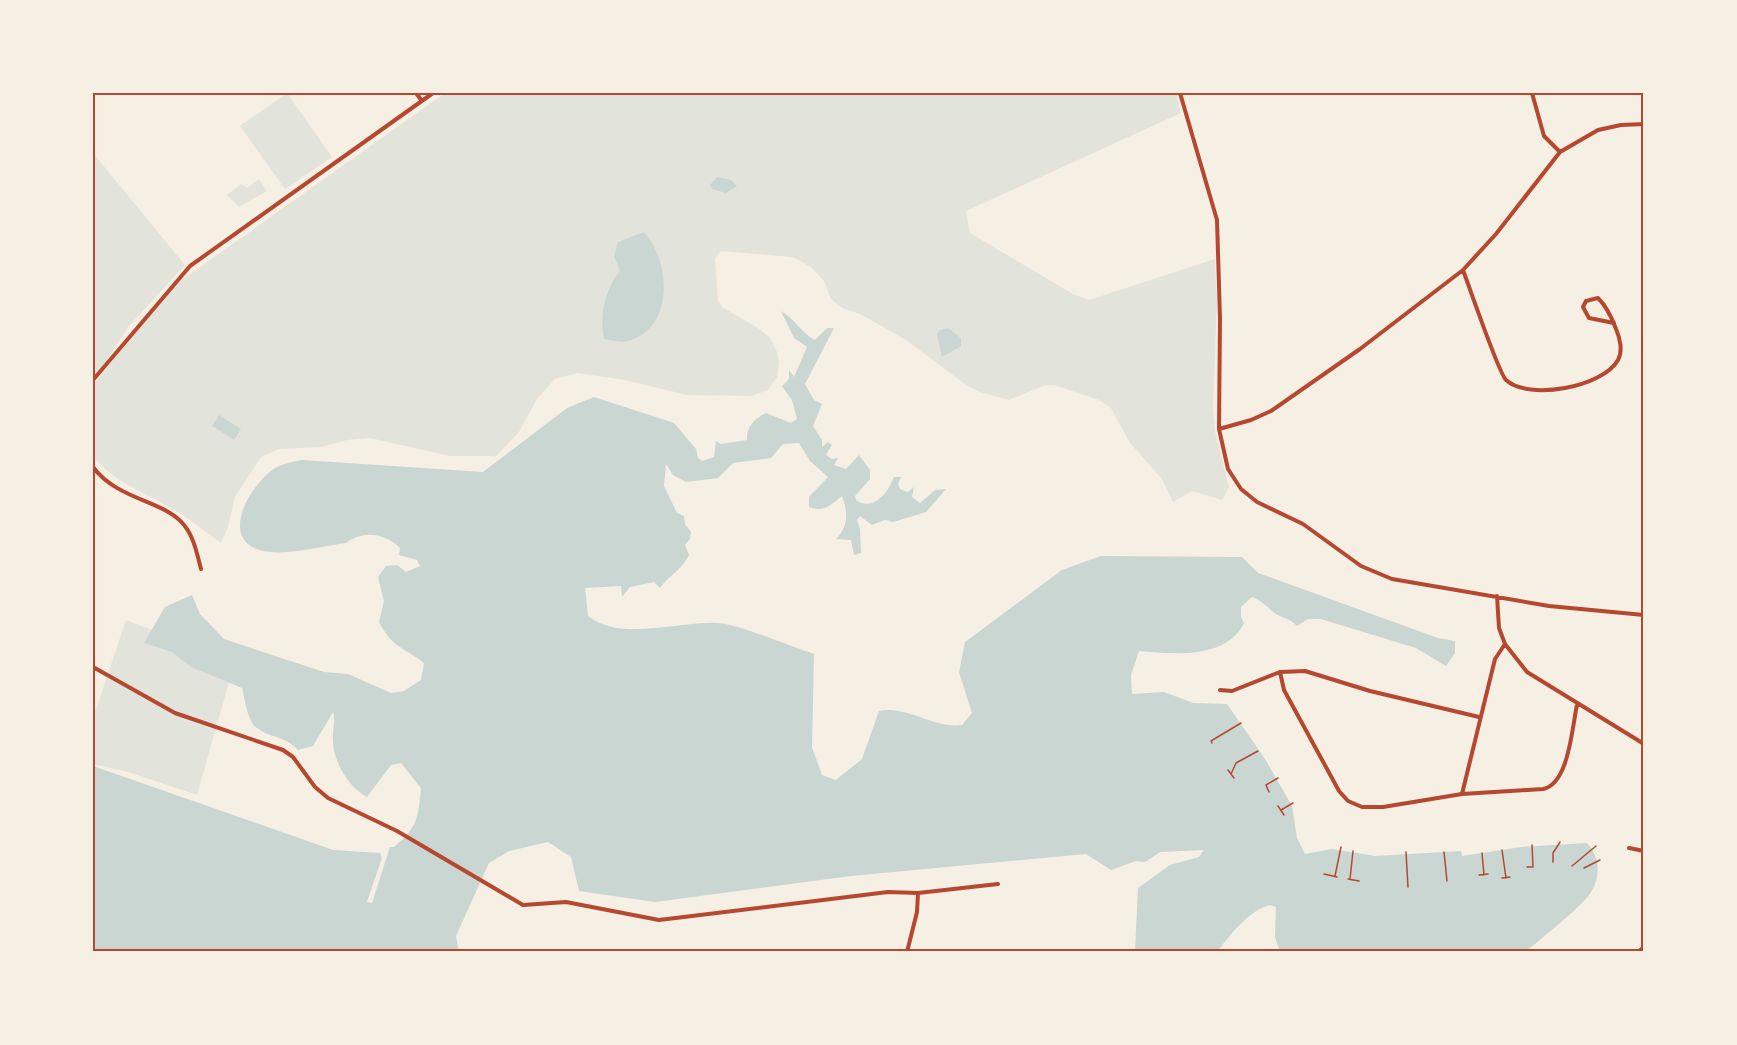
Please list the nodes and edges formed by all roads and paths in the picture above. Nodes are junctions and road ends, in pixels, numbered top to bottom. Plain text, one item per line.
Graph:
1 (416, 93) edge
2 (434, 93) edge
3 (1180, 93) edge
4 (1532, 93) edge
5 (422, 101) junction
6 (1644, 124) edge
7 (1560, 152) junction
8 (1463, 270) junction
9 (1614, 323) junction
10 (93, 380) edge
11 (1219, 429) junction
12 (93, 467) edge
13 (201, 569) dead end
14 (1497, 596) junction
15 (1644, 615) edge
16 (1505, 645) junction
17 (93, 667) edge
18 (1280, 672) junction
19 (1220, 690) dead end
20 (1577, 705) junction
21 (1479, 717) junction
22 (1241, 723) dead end
23 (1212, 743) dead end
24 (1644, 744) edge
25 (1258, 751) dead end
26 (1228, 770) dead end
27 (1231, 774) junction
28 (1234, 778) dead end
29 (1278, 778) dead end
30 (1269, 792) dead end
31 (1462, 794) junction
32 (1293, 803) dead end
33 (1278, 806) dead end
34 (1281, 810) junction
35 (1284, 815) dead end
36 (1560, 842) dead end
37 (1532, 845) dead end
38 (1596, 846) dead end
39 (1341, 848) dead end
40 (1629, 848) dead end
41 (1502, 850) dead end
42 (1353, 851) dead end
43 (1644, 851) edge
44 (1406, 852) dead end
45 (1444, 852) dead end
46 (1482, 853) dead end
47 (1600, 860) dead end
48 (1553, 862) dead end
49 (1572, 866) dead end
50 (1527, 867) dead end
51 (1584, 868) dead end
52 (1324, 874) dead end
53 (1479, 875) dead end
54 (1510, 876) dead end
55 (1506, 878) junction
56 (1502, 879) dead end
57 (1359, 881) dead end
58 (1447, 881) dead end
59 (998, 884) dead end
60 (1408, 887) dead end
61 (918, 893) junction
62 (1644, 947) edge
63 (907, 952) edge
64 (1638, 952) edge

1 - 5 street
2 - 5 street
3 - 11 street
4 - 7 street
5 - 10 street
6 - 7 street
7 - 8 street
8 - 9 street
8 - 11 street
9 - 9 street
11 - 14 street
12 - 13 street
14 - 15 street
14 - 16 street
16 - 20 street
16 - 21 street
17 - 61 street
18 - 19 street
18 - 21 street
18 - 31 street
20 - 24 street
20 - 31 street
21 - 31 street
22 - 23 path
25 - 27 path
26 - 27 path
27 - 28 path
29 - 30 path
32 - 34 path
33 - 34 path
34 - 35 path
36 - 48 path
37 - 50 path
38 - 49 path
39 - 52 path
40 - 43 street
41 - 55 path
42 - 57 path
44 - 60 path
45 - 58 path
46 - 53 path
47 - 51 path
54 - 55 path
55 - 56 path
59 - 61 street
61 - 63 street
62 - 64 street

